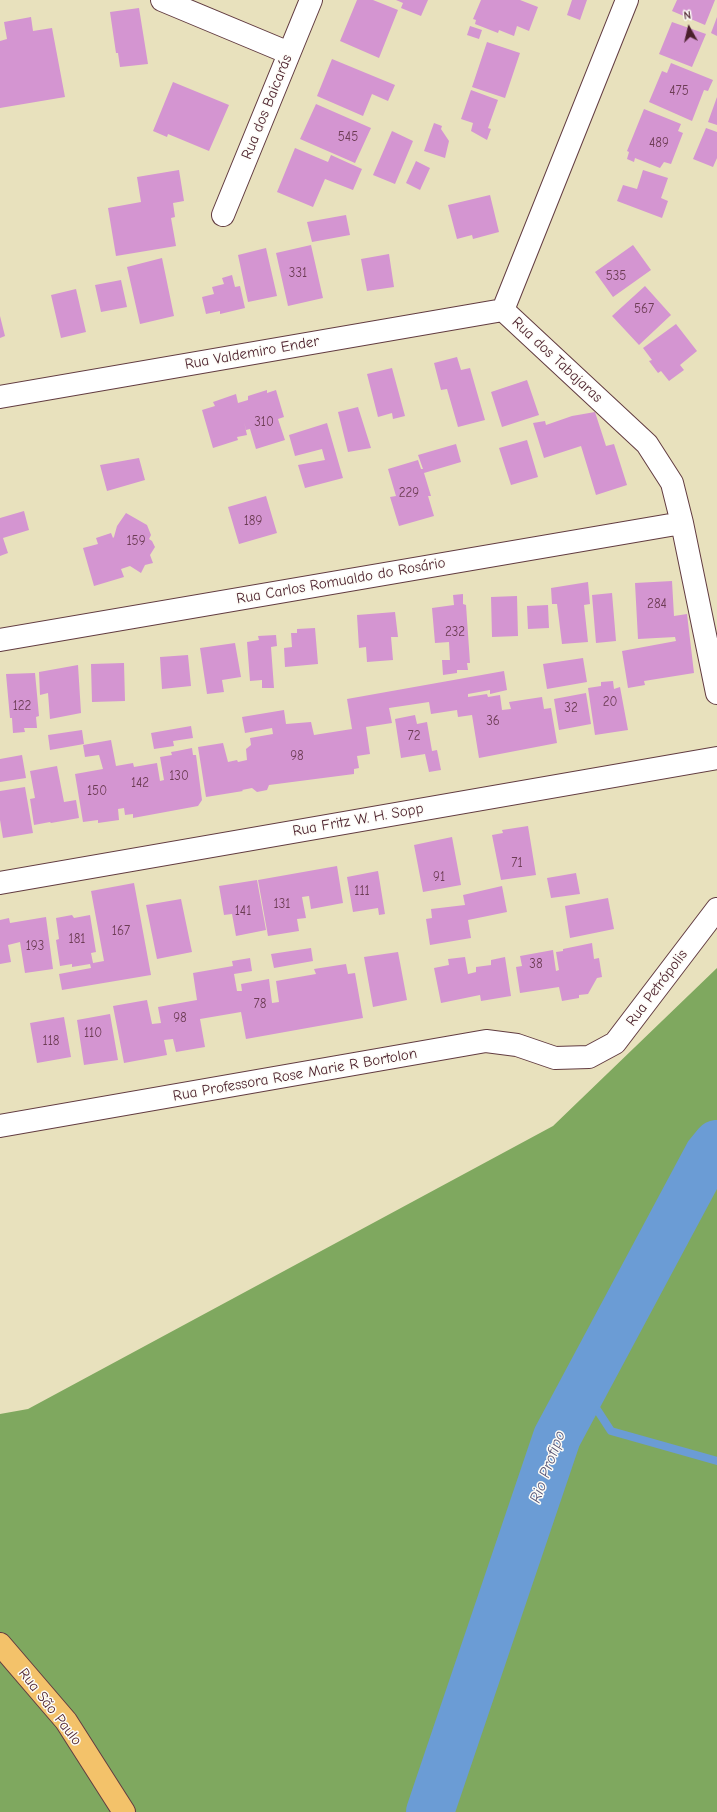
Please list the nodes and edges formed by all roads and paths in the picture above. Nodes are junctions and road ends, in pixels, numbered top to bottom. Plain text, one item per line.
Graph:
1 (162, 0) edge
2 (311, 0) edge
3 (627, 0) edge
4 (289, 53) junction
5 (223, 215) dead end
6 (503, 310) junction
7 (0, 397) edge
8 (682, 523) junction
9 (0, 640) edge
10 (717, 693) edge
11 (717, 758) edge
12 (0, 883) edge
13 (717, 909) edge
14 (589, 1057) joint
15 (0, 1126) edge
16 (0, 1644) edge
17 (124, 1812) edge

1 - 4 street
2 - 4 street, Rua dos Baicarás
3 - 6 street, Rua dos Tabajaras
4 - 5 street, Rua dos Baicarás
6 - 7 street, Rua Valdemiro Ender
6 - 8 street, Rua dos Tabajaras
8 - 9 street, Rua Carlos Romualdo do Rosário
8 - 10 street, Rua dos Tabajaras
11 - 12 street, Rua Fritz W. H. Sopp
13 - 14 street, Rua Petrópolis
14 - 15 street, Rua Professora Rose Marie R Bortolon
16 - 17 main road, Rua São Paulo

